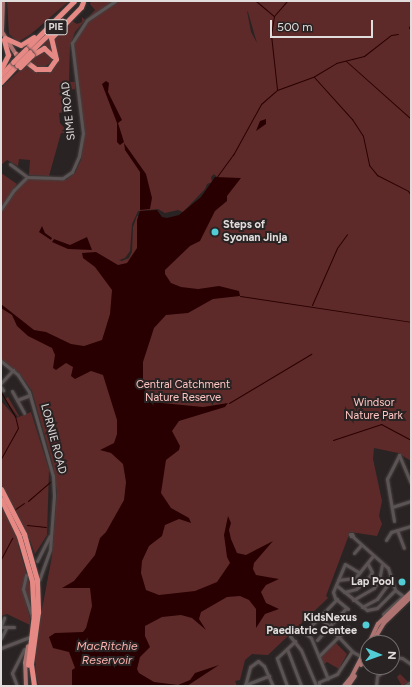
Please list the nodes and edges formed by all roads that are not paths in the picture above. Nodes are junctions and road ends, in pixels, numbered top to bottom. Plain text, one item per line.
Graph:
1 (3, 1) edge
2 (74, 1) edge
3 (83, 1) edge
4 (114, 1) edge
5 (1, 10) edge
6 (52, 21) junction
7 (1, 34) edge
8 (5, 39) junction
9 (16, 52) junction
10 (29, 52) junction
11 (17, 65) junction
12 (1, 69) edge
13 (1, 75) edge
14 (2, 82) edge
15 (10, 164) dead end
16 (27, 177) junction
17 (1, 209) edge
18 (1, 362) edge
19 (5, 365) junction
20 (3, 369) dead end
21 (12, 370) junction
22 (1, 383) edge
23 (12, 391) dead end
24 (30, 396) junction
25 (17, 400) junction
26 (24, 412) dead end
27 (46, 452) junction
28 (411, 483) edge
29 (1, 488) edge
30 (1, 499) edge
31 (411, 501) edge
32 (392, 507) junction
33 (394, 521) dead end
34 (411, 526) edge
35 (397, 530) junction
36 (352, 536) dead end
37 (386, 540) dead end
38 (361, 545) junction
39 (25, 546) junction
40 (404, 548) dead end
41 (369, 551) junction
42 (354, 553) dead end
43 (373, 556) junction
44 (37, 561) dead end
45 (368, 564) junction
46 (382, 565) junction
47 (360, 573) junction
48 (26, 575) dead end
49 (338, 580) junction
50 (390, 581) junction
51 (336, 585) junction
52 (33, 590) junction
53 (394, 591) junction
54 (344, 592) junction
55 (411, 592) edge
56 (411, 597) edge
57 (39, 598) junction
58 (336, 600) junction
59 (353, 600) junction
60 (362, 607) junction
61 (377, 608) junction
62 (36, 611) junction
63 (384, 615) junction
64 (32, 617) junction
65 (320, 617) junction
66 (4, 618) dead end
67 (1, 626) edge
68 (14, 627) dead end
69 (348, 627) dead end
70 (379, 627) junction
71 (6, 628) junction
72 (329, 628) junction
73 (302, 629) dead end
74 (308, 629) dead end
75 (36, 630) junction
76 (374, 635) edge
77 (376, 635) edge
78 (290, 636) dead end
79 (29, 637) junction
80 (1, 638) edge
81 (339, 638) junction
82 (317, 640) dead end
83 (295, 641) junction
84 (1, 648) edge
85 (286, 649) junction
86 (29, 650) junction
87 (352, 651) junction
88 (360, 653) edge
89 (319, 656) junction
90 (400, 658) edge
91 (360, 664) edge
92 (411, 664) edge
93 (378, 675) edge
94 (269, 676) junction
95 (353, 677) junction
96 (328, 679) junction
97 (256, 681) junction
98 (411, 682) edge
99 (17, 686) edge
100 (26, 686) edge
101 (33, 686) edge
102 (245, 686) edge
103 (258, 686) edge
104 (273, 686) edge
105 (287, 686) edge
106 (301, 686) edge
107 (316, 686) edge
108 (319, 686) edge
109 (344, 686) edge
110 (348, 686) edge
111 (376, 686) edge
112 (405, 686) edge
113 (409, 686) edge

1 - 5 main road
1 - 8 main road
2 - 6 highway, PIE
3 - 9 highway
3 - 10 highway, PIE
4 - 16 street, SIME ROAD
6 - 8 highway
6 - 10 highway, PIE
7 - 8 main road
8 - 9 main road
8 - 12 highway
9 - 10 highway
10 - 11 highway, PIE, bridge
11 - 13 highway, PIE
11 - 14 highway, PIE
15 - 16 street
16 - 17 street
18 - 19 street, LORNIE ROAD
19 - 20 street
19 - 21 street, LORNIE ROAD
21 - 22 street
21 - 24 street, LORNIE ROAD
23 - 25 street
24 - 25 street
24 - 27 street, LORNIE ROAD
25 - 26 street
27 - 44 street, LORNIE ROAD
27 - 57 street, LORNIE ROAD
28 - 32 street
29 - 39 highway
30 - 39 highway
31 - 32 street
32 - 33 street
34 - 35 street
35 - 37 street
35 - 40 street
36 - 38 street
38 - 41 street
38 - 42 street
39 - 52 highway
39 - 57 highway
41 - 43 street
41 - 53 street
43 - 45 street
43 - 46 street
45 - 47 street
45 - 54 street
46 - 50 street
46 - 59 street
47 - 49 street
47 - 49 street
48 - 64 street
49 - 51 street
50 - 53 street
50 - 60 street
51 - 54 street
51 - 58 street
52 - 62 highway
52 - 64 main road
53 - 61 street
53 - 63 street
54 - 59 street
55 - 63 main road
56 - 70 main road
57 - 62 highway
58 - 65 street
58 - 72 street
59 - 60 street
60 - 61 street
61 - 63 street
62 - 75 highway
62 - 86 highway
63 - 70 main road
64 - 79 main road
65 - 72 street
65 - 74 street
66 - 67 street
67 - 71 street
68 - 71 street
69 - 81 street
70 - 76 main road
70 - 77 main road
71 - 80 street
72 - 81 street
72 - 82 street
73 - 89 street
75 - 86 highway
75 - 101 main road
78 - 83 street
79 - 84 street
79 - 100 main road
81 - 87 street
81 - 89 street
83 - 85 street
83 - 107 street
85 - 105 street
85 - 106 street
86 - 99 street
86 - 101 highway
87 - 88 street
87 - 96 street
89 - 96 street
90 - 92 street
91 - 95 main road
93 - 111 street
94 - 97 street
94 - 102 street
94 - 104 street
95 - 109 main road
95 - 110 main road
96 - 108 street
97 - 102 street
97 - 103 street
98 - 112 street
98 - 113 street

